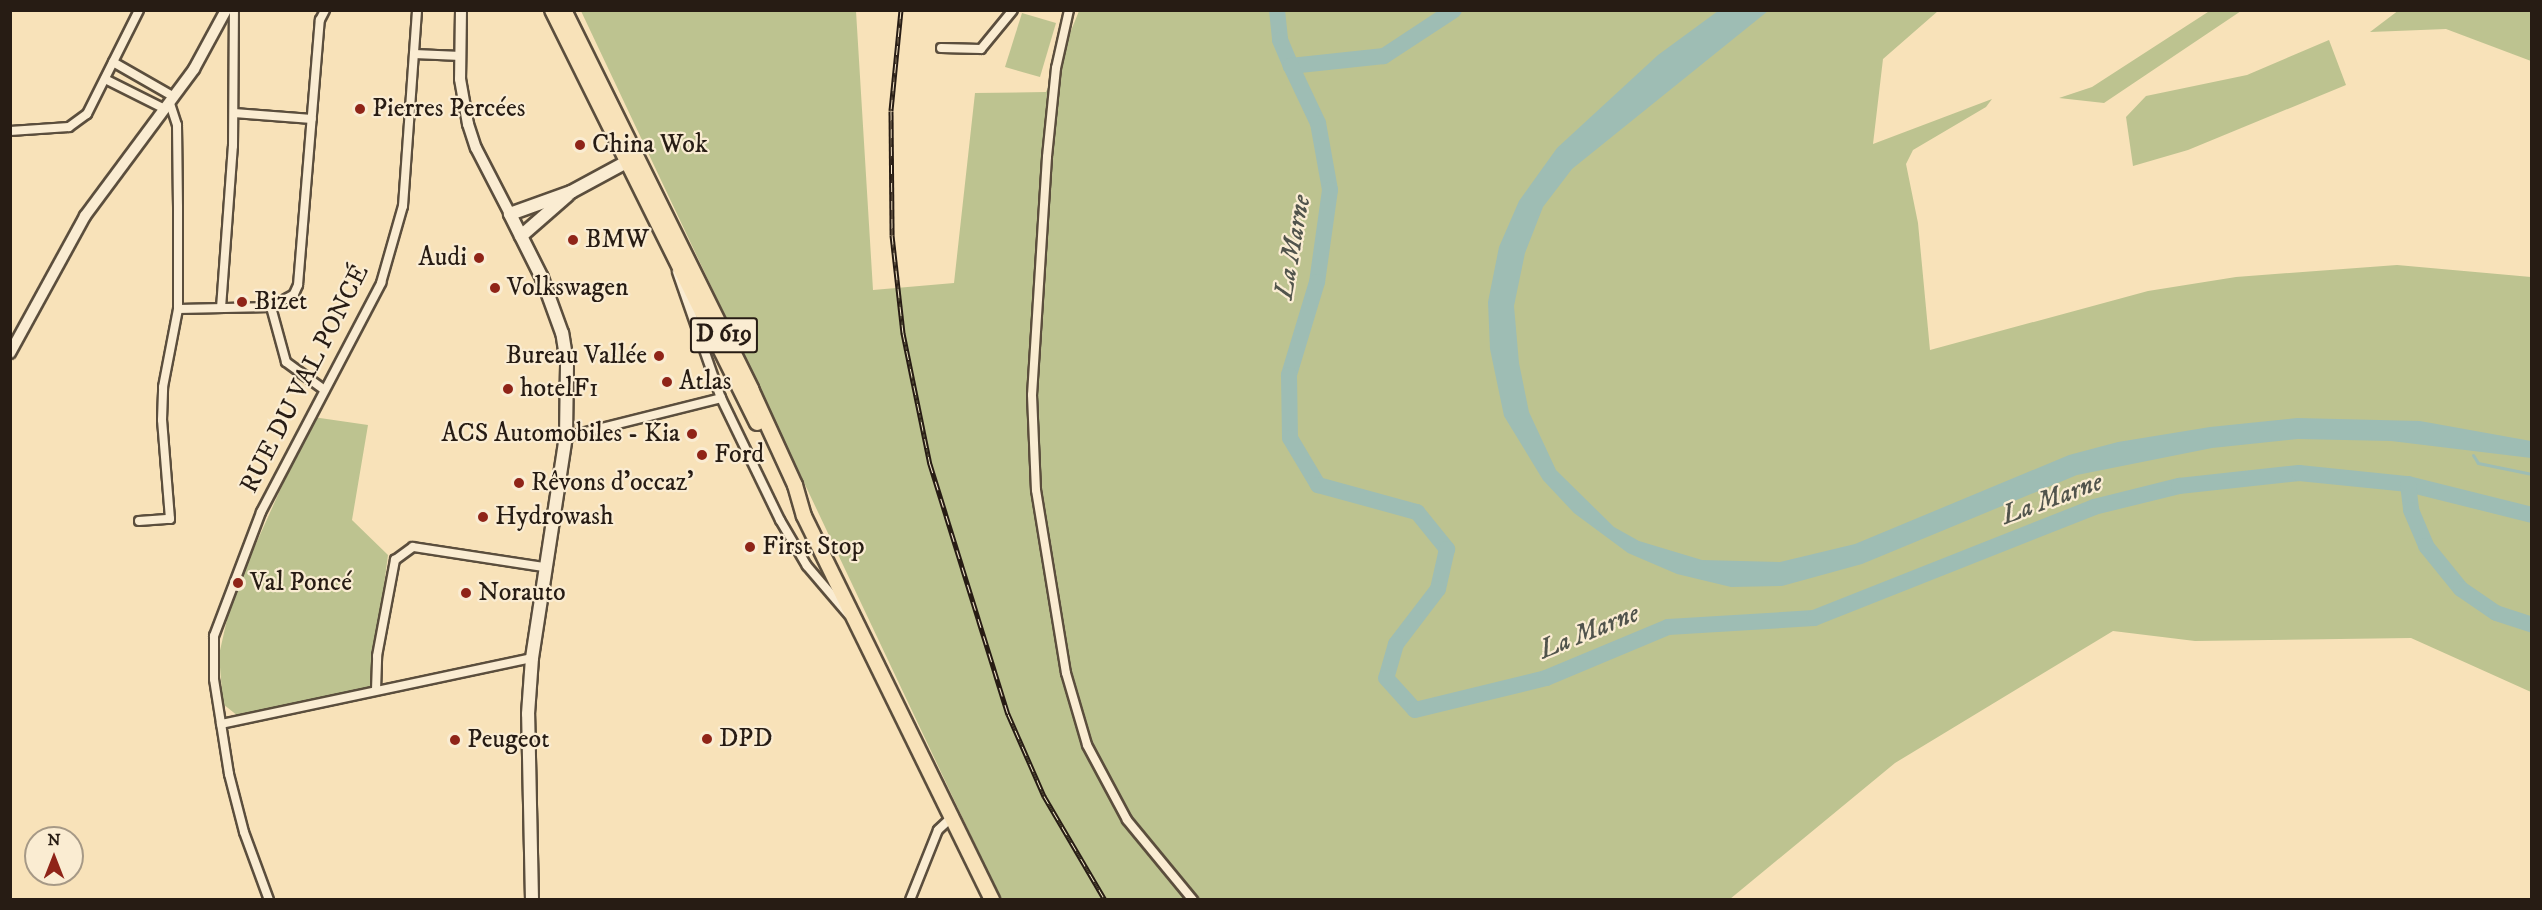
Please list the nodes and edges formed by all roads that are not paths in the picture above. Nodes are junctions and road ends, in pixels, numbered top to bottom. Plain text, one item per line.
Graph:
1 (139, 10) edge
2 (226, 10) edge
3 (234, 10) edge
4 (325, 10) edge
5 (417, 10) edge
6 (461, 10) edge
7 (552, 10) edge
8 (564, 10) edge
9 (1013, 10) edge
10 (1069, 10) edge
11 (941, 48) dead end
12 (414, 54) junction
13 (460, 56) junction
14 (113, 62) junction
15 (105, 79) junction
16 (170, 103) junction
17 (234, 113) junction
18 (312, 119) junction
19 (10, 131) edge
20 (631, 160) junction
21 (571, 192) junction
22 (510, 214) junction
23 (521, 236) junction
24 (672, 257) junction
25 (271, 307) junction
26 (221, 308) junction
27 (178, 309) junction
28 (10, 353) edge
29 (323, 389) junction
30 (721, 398) junction
31 (566, 437) junction
32 (804, 516) junction
33 (139, 521) dead end
34 (544, 567) junction
35 (854, 620) junction
36 (532, 657) junction
37 (376, 690) junction
38 (221, 724) junction
39 (951, 818) junction
40 (269, 900) edge
41 (532, 900) edge
42 (910, 900) edge
43 (992, 900) edge
44 (1193, 900) edge

1 - 14 street
2 - 16 street
3 - 17 street
4 - 18 street
5 - 12 street, RUE DU VAL PONCÉ
6 - 13 street
7 - 20 main road, D 619
8 - 20 main road, D 619
9 - 11 street
10 - 44 street
12 - 13 street
12 - 29 street, RUE DU VAL PONCÉ
13 - 22 street
14 - 15 street
14 - 16 street
15 - 16 street
15 - 19 street
16 - 27 street
16 - 28 street
17 - 18 street
17 - 26 street
18 - 25 street
20 - 21 main road
20 - 24 main road, D 619
20 - 32 main road, D 619
21 - 22 main road
21 - 23 main road
22 - 23 main road
23 - 31 main road
24 - 30 street
24 - 32 main road, D 619
25 - 26 street
25 - 29 street
26 - 27 street
27 - 33 street
29 - 38 street, RUE DU VAL PONCÉ
30 - 31 street
30 - 35 street
31 - 34 main road
32 - 35 main road, D 619
34 - 36 main road
34 - 37 street
35 - 39 main road, D 619
36 - 37 street
36 - 41 main road
37 - 38 street
38 - 40 street, RUE DU VAL PONCÉ
39 - 42 street
39 - 43 main road, D 619

